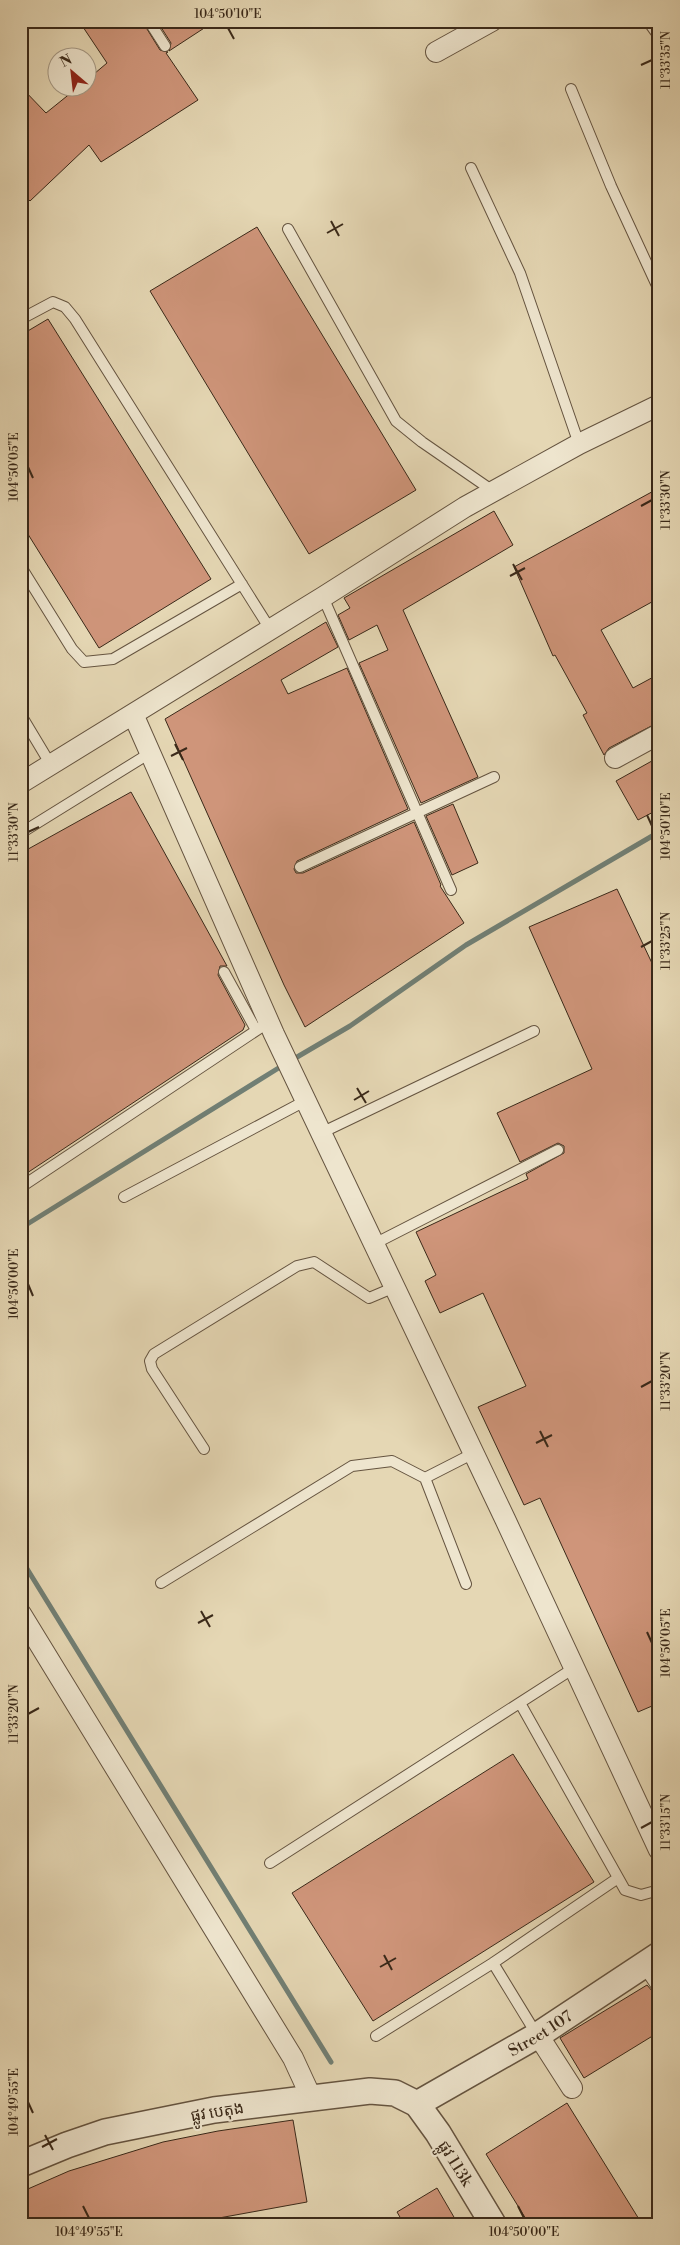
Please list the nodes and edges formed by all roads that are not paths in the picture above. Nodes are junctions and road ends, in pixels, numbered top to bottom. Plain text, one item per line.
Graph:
1 (149, 21) edge
2 (492, 21) edge
3 (654, 21) edge
4 (470, 26) edge
5 (659, 28) edge
6 (166, 46) dead end
7 (436, 52) dead end
8 (571, 89) dead end
9 (471, 168) dead end
10 (288, 229) dead end
11 (659, 290) edge
12 (21, 319) edge
13 (659, 405) edge
14 (579, 444) junction
15 (493, 491) junction
16 (21, 567) edge
17 (242, 584) junction
18 (323, 597) junction
19 (270, 629) junction
20 (133, 714) junction
21 (21, 715) edge
22 (659, 734) edge
23 (150, 753) junction
24 (615, 758) dead end
25 (51, 765) junction
26 (494, 777) dead end
27 (21, 783) edge
28 (417, 811) junction
29 (21, 833) edge
30 (300, 867) dead end
31 (452, 890) dead end
32 (224, 972) dead end
33 (266, 1029) junction
34 (534, 1031) dead end
35 (303, 1096) junction
36 (321, 1133) junction
37 (558, 1150) dead end
38 (21, 1187) edge
39 (124, 1197) dead end
40 (374, 1244) junction
41 (395, 1287) junction
42 (204, 1450) dead end
43 (474, 1453) junction
44 (425, 1478) junction
45 (161, 1583) dead end
46 (466, 1584) dead end
47 (21, 1614) edge
48 (574, 1668) junction
49 (520, 1703) junction
50 (659, 1850) edge
51 (270, 1863) dead end
52 (618, 1878) junction
53 (659, 1890) edge
54 (493, 1964) junction
55 (655, 1966) edge
56 (538, 2035) junction
57 (376, 2036) dead end
58 (572, 2088) dead end
59 (311, 2097) junction
60 (417, 2104) junction
61 (21, 2164) edge
62 (493, 2224) edge

1 - 6 lane
2 - 4 street
3 - 5 street
4 - 7 street
8 - 11 lane
9 - 14 lane
10 - 15 lane
12 - 17 lane
13 - 14 street
14 - 15 street
15 - 18 street
16 - 17 lane
17 - 19 lane
18 - 19 street
18 - 28 lane
19 - 20 street
20 - 23 street
20 - 25 street
21 - 25 lane
22 - 24 street
23 - 29 lane
23 - 33 street
25 - 27 street
26 - 28 lane
28 - 30 lane
28 - 31 lane
32 - 33 lane
33 - 35 street
33 - 38 lane
34 - 36 lane
35 - 36 street
35 - 39 lane
36 - 40 street
37 - 40 lane
40 - 41 street
41 - 42 lane
41 - 43 street
43 - 44 lane
43 - 48 street
44 - 45 lane
44 - 46 lane
47 - 59 street
48 - 49 lane
48 - 50 street
49 - 51 lane
49 - 52 lane
52 - 53 lane
52 - 54 lane
54 - 56 lane
54 - 57 lane
55 - 56 street, Street 107
56 - 58 street
56 - 60 street, Street 107
59 - 60 street, ផ្លូវ បេតុង
59 - 61 street, ផ្លូវ បេតុង
60 - 62 street, ផ្លូវ 113k

